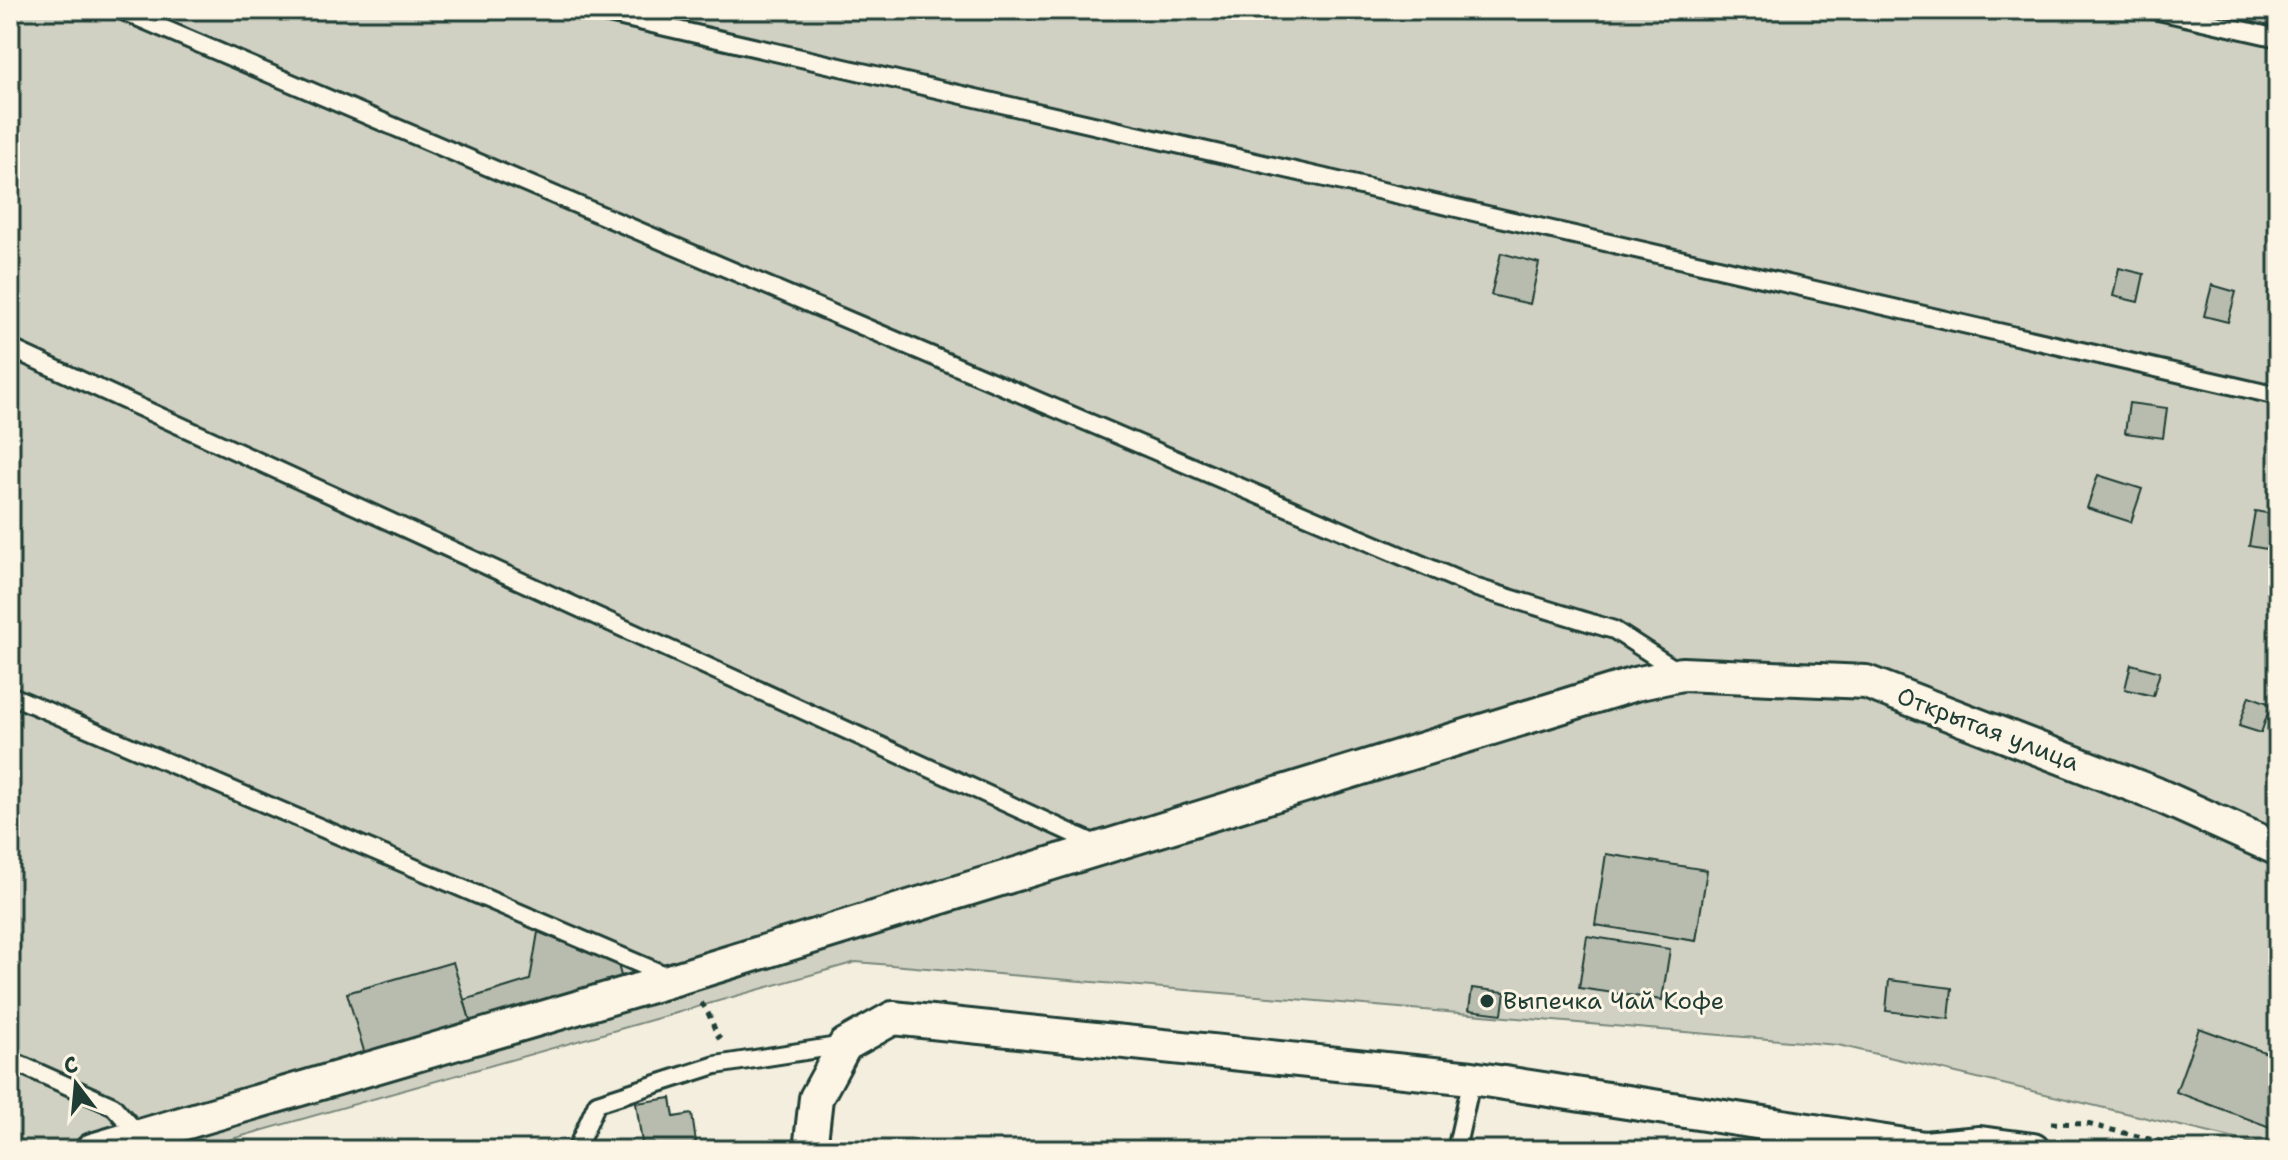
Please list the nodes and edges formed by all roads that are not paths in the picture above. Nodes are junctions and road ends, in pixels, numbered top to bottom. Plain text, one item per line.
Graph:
1 (120, 10) edge
2 (591, 10) edge
3 (2154, 10) edge
4 (2278, 38) edge
5 (10, 348) edge
6 (2278, 396) edge
7 (1682, 674) junction
8 (10, 695) edge
9 (1101, 846) junction
10 (2278, 849) edge
11 (675, 979) junction
12 (845, 1045) junction
13 (10, 1060) edge
14 (1472, 1078) junction
15 (141, 1137) junction
16 (1923, 1149) edge
17 (92, 1150) edge
18 (576, 1150) edge
19 (810, 1150) edge
20 (1456, 1150) edge
21 (2033, 1150) edge

1 - 7 lane
2 - 6 lane
3 - 4 lane
5 - 9 lane
7 - 9 street, Открытая улица
7 - 10 street, Открытая улица
8 - 11 lane
9 - 11 street, Открытая улица
11 - 15 street, Открытая улица
12 - 14 street
12 - 18 lane
12 - 19 street
13 - 15 lane
14 - 16 street
14 - 20 lane
15 - 17 street, Открытая улица
16 - 21 street

